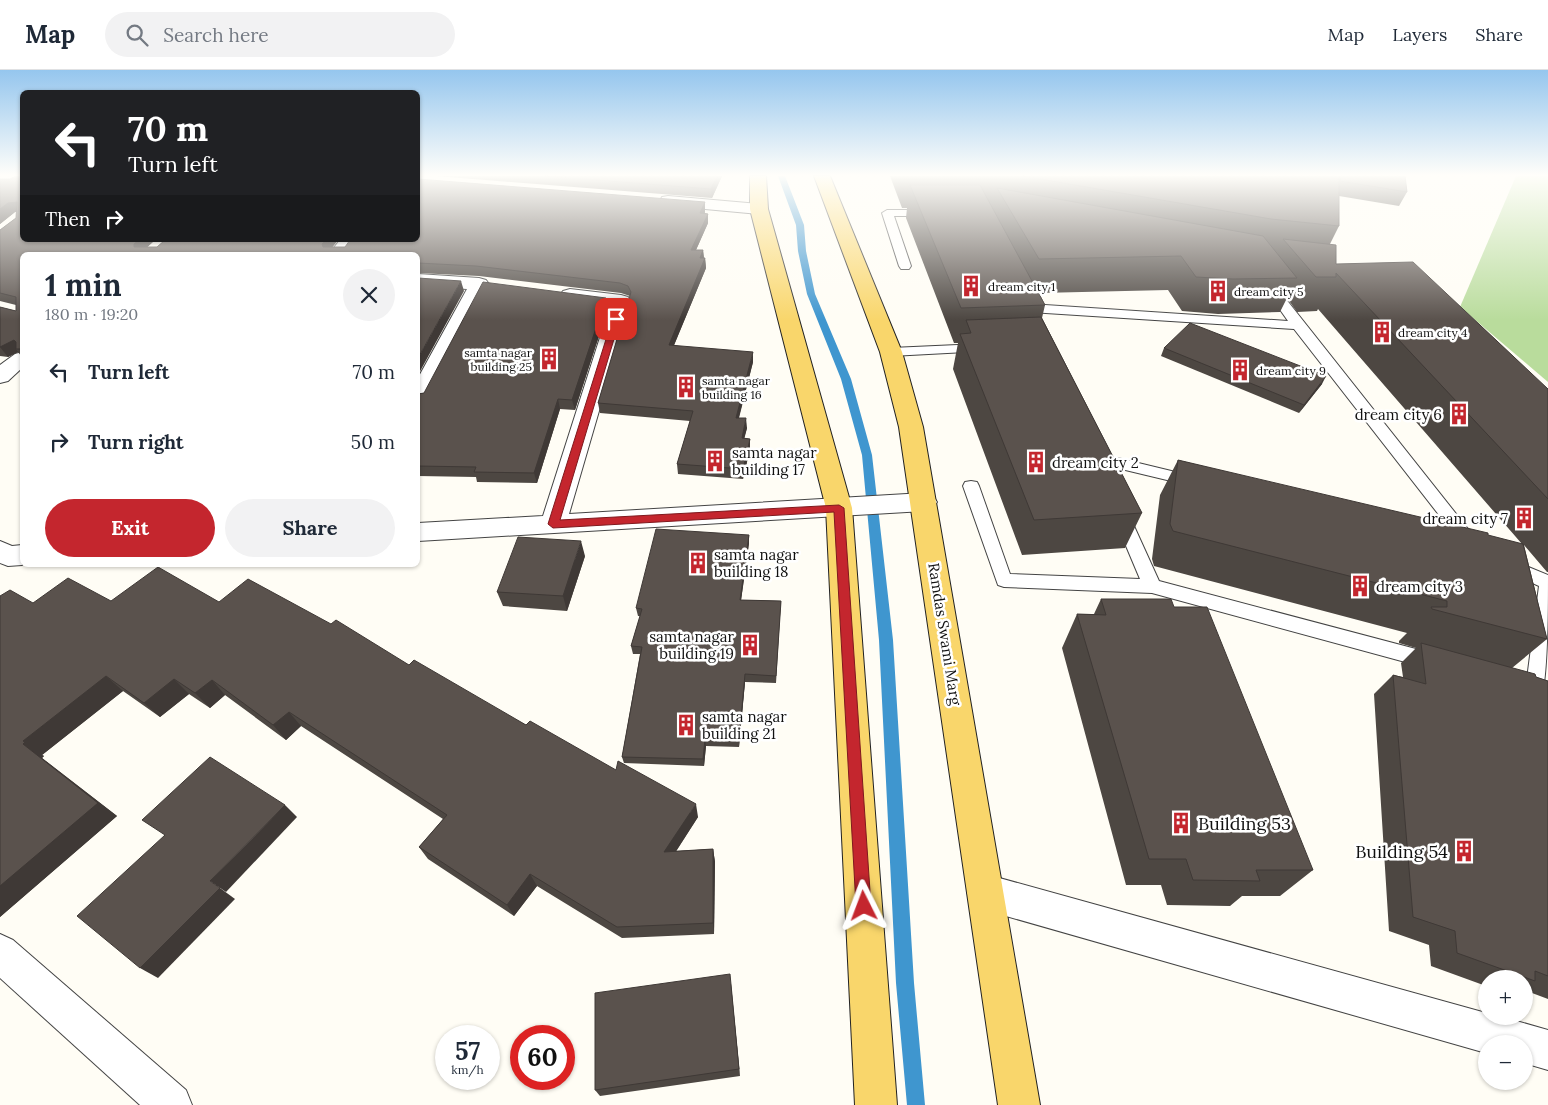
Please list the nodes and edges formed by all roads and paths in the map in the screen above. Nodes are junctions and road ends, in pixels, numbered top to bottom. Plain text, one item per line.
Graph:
1 (763, 224) edge
2 (841, 224) edge
3 (891, 224) edge
4 (905, 266) dead end
5 (420, 280) edge
6 (1264, 280) edge
7 (555, 293) edge
8 (1038, 323) edge
9 (1298, 325) junction
10 (993, 348) edge
11 (891, 352) junction
12 (20, 360) edge
13 (0, 376) edge
14 (420, 394) edge
15 (1090, 440) edge
16 (1097, 458) junction
17 (1105, 476) edge
18 (1203, 483) edge
19 (971, 486) dead end
20 (924, 502) junction
21 (1116, 504) edge
22 (843, 508) junction
23 (553, 524) junction
24 (420, 532) edge
25 (1455, 544) edge
26 (1483, 553) junction
27 (1548, 583) edge
28 (1152, 586) junction
29 (1449, 666) edge
30 (1506, 682) edge
31 (985, 892) junction
32 (0, 954) edge
33 (1548, 1050) edge
34 (170, 1105) edge
35 (876, 1105) edge
36 (1019, 1105) edge

1 - 22 main road
2 - 11 main road, Ramdas Swami Marg
3 - 4 lane
5 - 14 street
6 - 9 lane
7 - 23 street
8 - 9 lane
9 - 26 lane
10 - 11 lane
11 - 20 main road, Ramdas Swami Marg
12 - 13 street
15 - 16 lane
16 - 17 lane
16 - 18 lane
19 - 28 lane
20 - 22 street
20 - 31 main road, Ramdas Swami Marg
21 - 28 lane
22 - 23 street
22 - 35 main road
23 - 24 street
25 - 26 lane
26 - 27 lane
27 - 30 lane
28 - 29 lane
31 - 33 street
31 - 36 main road, Ramdas Swami Marg
32 - 34 street

